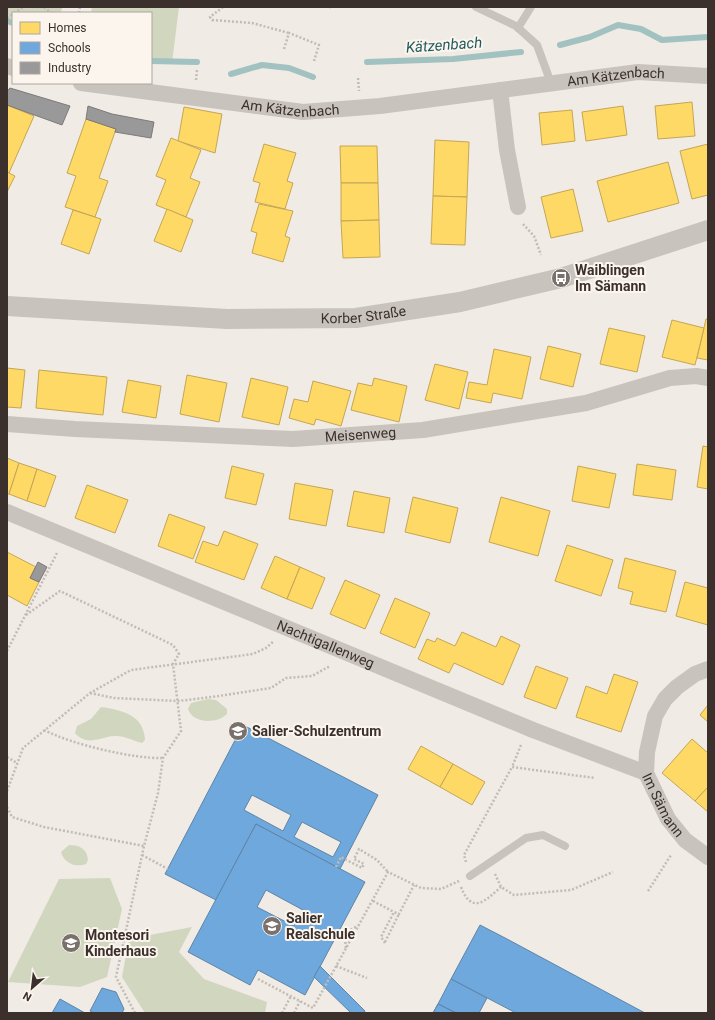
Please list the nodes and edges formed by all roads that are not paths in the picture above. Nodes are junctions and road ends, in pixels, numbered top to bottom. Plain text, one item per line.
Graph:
1 (476, 7) edge
2 (531, 7) edge
3 (518, 28) junction
4 (708, 76) edge
5 (551, 83) junction
6 (89, 84) edge
7 (500, 90) junction
8 (518, 207) road end
9 (707, 233) edge
10 (7, 306) edge
11 (708, 378) edge
12 (7, 424) edge
13 (7, 512) edge
14 (708, 669) edge
15 (646, 773) junction
16 (565, 846) dead end
17 (708, 857) edge
18 (470, 876) road end

1 - 3 lane
2 - 3 lane
3 - 5 lane
4 - 5 street, Am Kätzenbach
5 - 7 street, Am Kätzenbach
6 - 7 street, Am Kätzenbach
7 - 8 street
9 - 10 street, Korber Straße
11 - 12 street, Meisenweg
13 - 15 street, Nachtigallenweg
14 - 15 street, Im Sämann
15 - 17 street, Im Sämann
16 - 18 lane

